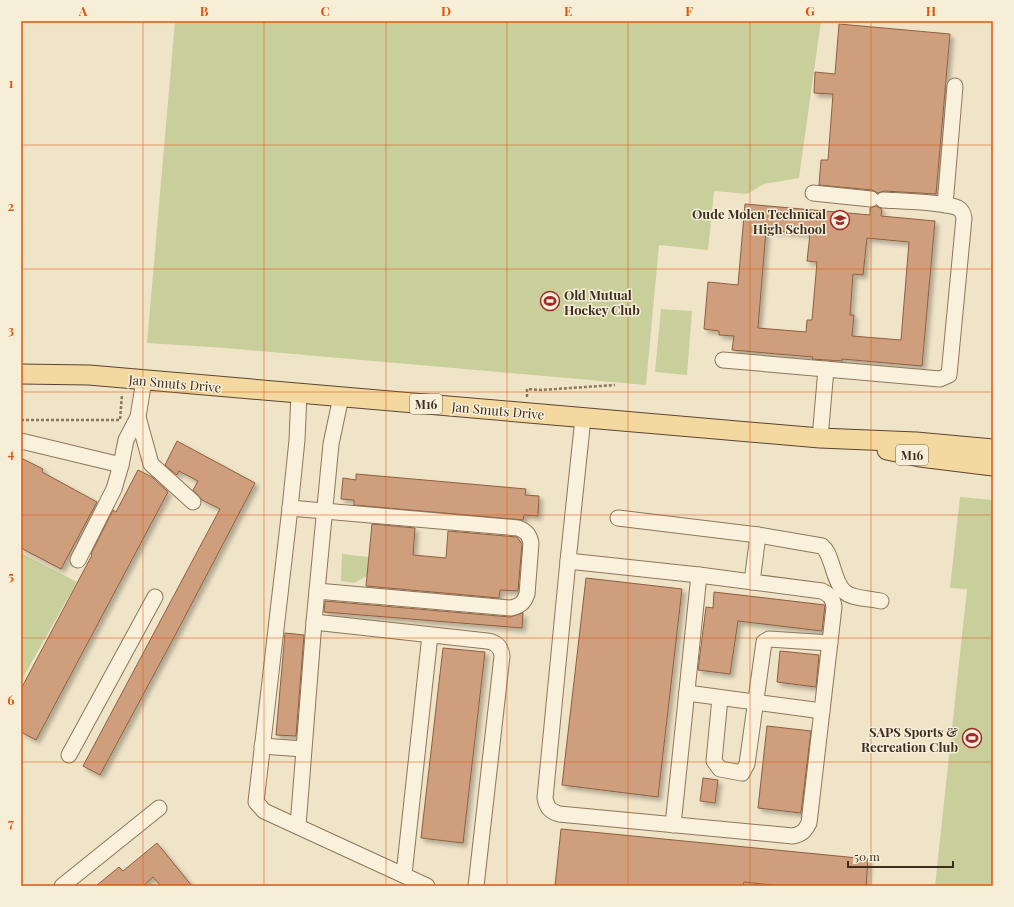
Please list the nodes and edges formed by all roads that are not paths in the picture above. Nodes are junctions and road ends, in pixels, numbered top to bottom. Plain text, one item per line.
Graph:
1 (955, 86) dead end
2 (813, 194) dead end
3 (945, 205) junction
4 (723, 360) dead end
5 (826, 369) junction
6 (21, 374) edge
7 (144, 380) junction
8 (299, 393) junction
9 (341, 397) junction
10 (138, 417) junction
11 (583, 418) junction
12 (825, 439) junction
13 (21, 442) edge
14 (993, 449) edge
15 (121, 465) junction
16 (993, 466) edge
17 (194, 502) dead end
18 (290, 508) junction
19 (325, 511) junction
20 (618, 518) dead end
21 (758, 535) junction
22 (78, 560) dead end
23 (568, 561) junction
24 (699, 575) junction
25 (752, 582) junction
26 (317, 591) junction
27 (155, 597) dead end
28 (881, 601) dead end
29 (314, 622) junction
30 (430, 634) junction
31 (830, 644) junction
32 (687, 693) junction
33 (720, 698) junction
34 (755, 702) junction
35 (822, 711) junction
36 (262, 746) junction
37 (303, 750) junction
38 (69, 756) dead end
39 (160, 808) dead end
40 (673, 825) junction
41 (298, 826) junction
42 (404, 874) junction
43 (62, 886) edge
44 (428, 886) edge
45 (476, 886) edge

1 - 3 lane
2 - 3 lane
3 - 5 lane
4 - 5 lane
5 - 12 lane
6 - 7 main road, Jan Smuts Drive / M16
7 - 8 main road, Jan Smuts Drive / M16
7 - 10 lane
8 - 9 main road, Jan Smuts Drive / M16
8 - 18 lane
9 - 11 main road, Jan Smuts Drive / M16
9 - 19 lane
10 - 15 lane
10 - 17 lane
11 - 12 main road, Jan Smuts Drive / M16
11 - 23 lane
12 - 14 main road, Jan Smuts Drive / M16
12 - 16 main road, Jan Smuts Drive / M16
13 - 15 lane
15 - 22 lane
18 - 19 lane
18 - 36 lane
19 - 26 lane
19 - 26 lane
20 - 21 lane
21 - 25 lane
21 - 28 lane
23 - 24 lane
23 - 40 lane
24 - 25 lane
24 - 32 lane
25 - 31 lane
26 - 29 lane
27 - 38 lane
29 - 30 lane
29 - 37 lane
30 - 42 lane
30 - 45 lane
31 - 34 lane
31 - 35 lane
32 - 33 lane
32 - 40 lane
33 - 34 lane
33 - 34 lane
34 - 35 lane
35 - 40 lane
36 - 37 lane
36 - 41 lane
37 - 41 lane
39 - 43 lane
41 - 42 lane
42 - 44 lane

